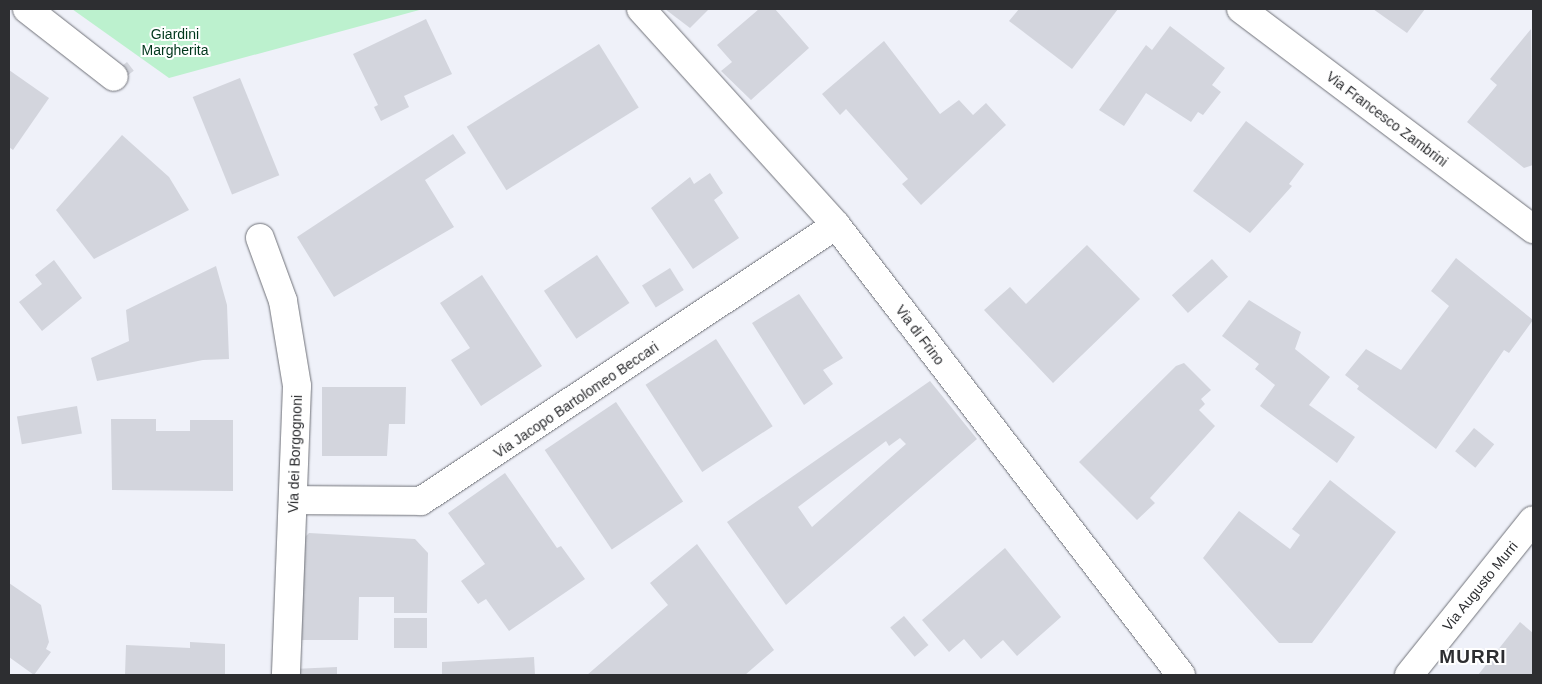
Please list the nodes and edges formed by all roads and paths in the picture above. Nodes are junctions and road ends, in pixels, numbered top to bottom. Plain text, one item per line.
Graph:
1 (27, 9) edge
2 (641, 9) edge
3 (1241, 9) edge
4 (114, 77) dead end
5 (836, 225) junction
6 (1533, 229) edge
7 (260, 238) dead end
8 (293, 500) junction
9 (1533, 520) edge
10 (286, 675) edge
11 (1181, 675) edge
12 (1409, 675) edge

1 - 4 street
2 - 5 street, Via di Frino
3 - 6 street, Via Francesco Zambrini
5 - 8 street, Via Jacopo Bartolomeo Beccari
5 - 11 street, Via di Frino
7 - 8 street, Via dei Borgognoni
8 - 10 street, Via dei Borgognoni
9 - 12 street, Via Augusto Murri

